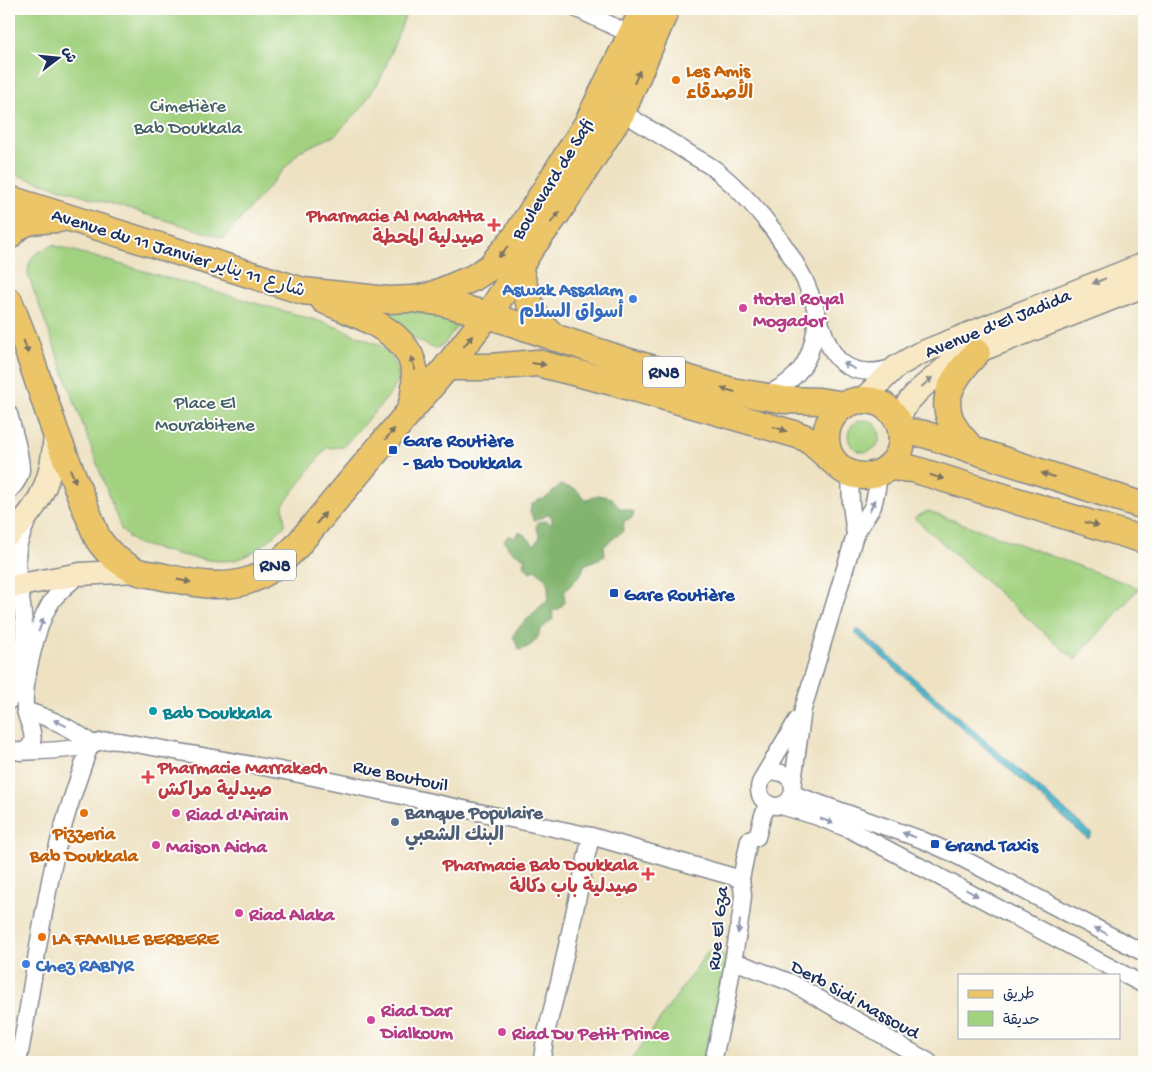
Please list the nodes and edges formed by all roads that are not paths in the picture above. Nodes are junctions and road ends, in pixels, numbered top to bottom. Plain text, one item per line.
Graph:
1 (577, 9) edge
2 (666, 9) edge
3 (641, 27) edge
4 (622, 112) junction
5 (597, 130) junction
6 (9, 199) edge
7 (70, 219) junction
8 (9, 236) edge
9 (1144, 264) edge
10 (519, 266) junction
11 (1144, 286) edge
12 (303, 291) junction
13 (413, 299) junction
14 (9, 301) edge
15 (817, 314) junction
16 (488, 315) junction
17 (556, 339) junction
18 (977, 352) junction
19 (447, 367) junction
20 (896, 367) junction
21 (760, 397) junction
22 (854, 403) junction
23 (410, 411) junction
24 (9, 414) edge
25 (899, 425) junction
26 (55, 431) junction
27 (977, 452) junction
28 (843, 468) junction
29 (884, 470) junction
30 (9, 491) edge
31 (1144, 506) edge
32 (32, 510) junction
33 (9, 535) edge
34 (855, 535) junction
35 (1144, 540) edge
36 (136, 571) junction
37 (80, 574) junction
38 (14, 586) edge
39 (9, 701) edge
40 (803, 709) junction
41 (25, 710) junction
42 (85, 745) junction
43 (15, 751) edge
44 (764, 775) junction
45 (793, 788) junction
46 (775, 805) junction
47 (591, 836) junction
48 (741, 879) junction
49 (1144, 953) edge
50 (734, 961) junction
51 (1144, 985) edge
52 (18, 1062) edge
53 (543, 1062) edge
54 (714, 1062) edge
55 (929, 1062) edge

1 - 3 street
2 - 3 main road, Boulevard de Safi
4 -> 3 main road, Boulevard de Safi
3 - 5 main road, Boulevard de Safi
4 - 5 main road, Boulevard de Safi
4 - 15 street
10 -> 5 main road, Boulevard de Safi
5 -> 13 main road, Boulevard de Safi
6 - 7 main road, Avenue du 11 Janvier شارع 11 يناير / RN8
7 - 8 main road
7 - 12 main road, Avenue du 11 Janvier شارع 11 يناير / RN8
9 -> 20 main road, Avenue d'El Jadida
10 - 16 main road, Boulevard de Safi
10 - 17 main road
11 - 18 main road, Avenue d'El Jadida
12 - 13 main road, Avenue du 11 Janvier شارع 11 يناير / RN8
23 -> 12 main road
13 - 16 main road, Avenue du 11 Janvier شارع 11 يناير / RN8
14 -> 26 main road, RN8
20 -> 15 street
15 - 21 street
16 - 17 main road, Avenue du 11 Janvier شارع 11 يناير / RN8
19 -> 16 main road, RN8
21 -> 17 main road, Avenue du 11 Janvier شارع 11 يناير / RN8
25 -> 18 main road, Avenue d'El Jadida
18 - 27 main road
19 - 23 main road, RN8
19 -> 28 main road, RN8
20 - 22 main road, Avenue d'El Jadida
21 - 22 main road, Avenue du 11 Janvier شارع 11 يناير / RN8
22 - 25 main road, RN8
22 - 28 main road
36 -> 23 main road, RN8
24 - 30 street
25 - 27 main road
25 - 29 main road
26 - 32 main road
26 -> 36 main road, RN8
31 -> 27 main road
28 - 29 main road
28 - 34 street
34 -> 29 street
29 -> 35 main road
32 - 33 main road
32 - 38 street
34 - 40 street
36 - 37 main road
37 - 38 main road
41 -> 37 street
38 - 39 street
40 - 44 street
40 - 45 street
42 -> 41 street
41 - 43 street
42 - 43 street, Rue Boutouil
42 - 47 street, Rue Boutouil
42 - 52 street
44 - 45 street
44 - 46 street
45 - 46 street
49 -> 45 street
46 - 48 street, Rue El Gza
46 -> 51 street
47 - 48 street, Rue Boutouil
47 - 53 street
48 -> 50 street, Rue El Gza
50 - 54 street, Rue El Gza
50 - 55 street, Derb Sidi Massoud

